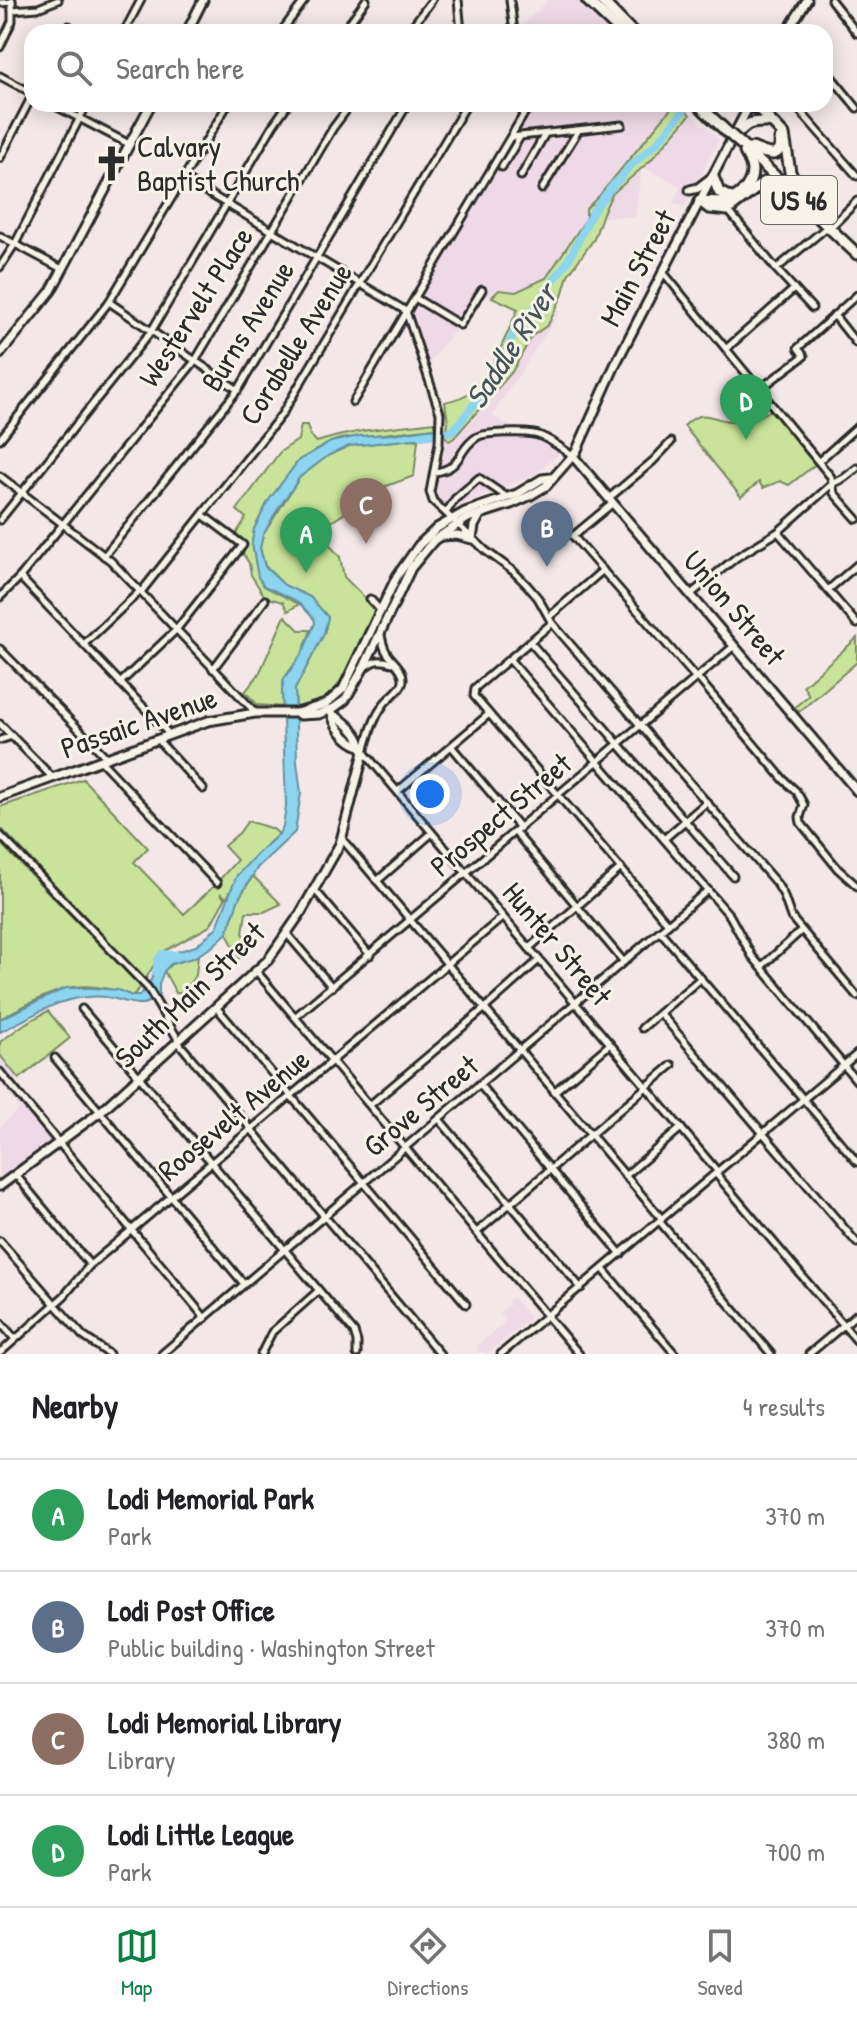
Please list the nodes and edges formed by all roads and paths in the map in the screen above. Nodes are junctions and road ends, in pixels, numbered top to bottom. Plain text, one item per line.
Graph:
1 (58, 0) edge
2 (130, 0) edge
3 (203, 0) edge
4 (305, 0) edge
5 (366, 0) edge
6 (432, 0) edge
7 (458, 0) edge
8 (510, 0) edge
9 (587, 0) edge
10 (601, 0) edge
11 (807, 0) edge
12 (831, 0) edge
13 (12, 1) edge
14 (140, 2) edge
15 (0, 3) edge
16 (12, 10) junction
17 (128, 24) edge
18 (191, 24) edge
19 (287, 24) edge
20 (349, 24) edge
21 (414, 24) edge
22 (460, 24) edge
23 (513, 24) edge
24 (612, 24) edge
25 (624, 24) edge
26 (794, 24) edge
27 (857, 33) edge
28 (0, 47) edge
29 (0, 76) edge
30 (833, 79) edge
31 (24, 90) edge
32 (857, 108) edge
33 (24, 111) edge
34 (67, 112) edge
35 (83, 112) edge
36 (147, 112) edge
37 (223, 112) edge
38 (282, 112) edge
39 (345, 112) edge
40 (403, 112) edge
41 (462, 112) edge
42 (525, 112) edge
43 (709, 112) edge
44 (747, 112) edge
45 (755, 112) edge
46 (762, 112) edge
47 (801, 112) edge
48 (80, 119) junction
49 (766, 122) junction
50 (622, 125) dead end
51 (578, 130) junction
52 (546, 133) junction
53 (520, 136) junction
54 (734, 136) junction
55 (510, 137) junction
56 (129, 144) junction
57 (752, 148) junction
58 (0, 158) edge
59 (502, 167) dead end
60 (521, 176) dead end
61 (857, 176) edge
62 (713, 177) junction
63 (183, 178) junction
64 (785, 187) junction
65 (542, 189) dead end
66 (690, 190) dead end
67 (801, 194) junction
68 (733, 199) junction
69 (700, 201) junction
70 (857, 201) edge
71 (226, 204) junction
72 (728, 210) junction
73 (830, 226) junction
74 (272, 231) junction
75 (0, 236) edge
76 (15, 244) junction
77 (857, 247) edge
78 (857, 254) edge
79 (317, 258) junction
80 (0, 267) edge
81 (62, 269) junction
82 (776, 269) junction
83 (663, 272) junction
84 (360, 284) junction
85 (794, 289) junction
86 (482, 290) dead end
87 (857, 295) edge
88 (415, 298) junction
89 (109, 302) junction
90 (812, 308) dead end
91 (406, 311) junction
92 (834, 315) junction
93 (152, 330) junction
94 (856, 343) edge
95 (727, 348) junction
96 (0, 354) edge
97 (195, 361) junction
98 (760, 389) junction
99 (238, 390) junction
100 (353, 402) dead end
101 (857, 427) edge
102 (0, 439) edge
103 (671, 442) dead end
104 (573, 456) junction
105 (819, 461) junction
106 (856, 469) edge
107 (434, 472) junction
108 (0, 476) edge
109 (551, 478) junction
110 (832, 484) junction
111 (491, 488) junction
112 (22, 493) junction
113 (507, 497) junction
114 (455, 499) junction
115 (610, 501) junction
116 (489, 503) junction
117 (438, 507) junction
118 (480, 514) junction
119 (203, 515) junction
120 (452, 519) junction
121 (857, 519) edge
122 (0, 520) edge
123 (63, 524) junction
124 (778, 532) junction
125 (440, 536) junction
126 (472, 539) junction
127 (104, 556) junction
128 (857, 565) edge
129 (603, 570) junction
130 (20, 577) junction
131 (828, 590) junction
132 (140, 592) junction
133 (691, 594) junction
134 (0, 597) edge
135 (370, 599) dead end
136 (265, 600) dead end
137 (381, 610) junction
138 (551, 620) junction
139 (857, 623) edge
140 (176, 630) junction
141 (380, 634) junction
142 (530, 642) junction
143 (84, 644) junction
144 (735, 645) junction
145 (0, 649) edge
146 (510, 660) junction
147 (394, 664) junction
148 (364, 667) junction
149 (213, 669) junction
150 (697, 678) junction
151 (120, 683) junction
152 (330, 709) junction
153 (255, 713) junction
154 (489, 714) junction
155 (0, 724) edge
156 (641, 725) junction
157 (170, 735) junction
158 (12, 736) junction
159 (157, 739) junction
160 (0, 740) edge
161 (619, 744) junction
162 (452, 747) junction
163 (362, 749) junction
164 (104, 759) junction
165 (597, 763) junction
166 (52, 778) junction
167 (203, 789) dead end
168 (398, 791) junction
169 (857, 791) edge
170 (559, 795) junction
171 (0, 797) edge
172 (707, 802) junction
173 (685, 820) junction
174 (518, 830) junction
175 (432, 833) junction
176 (0, 835) edge
177 (341, 839) junction
178 (664, 839) junction
179 (621, 868) junction
180 (466, 874) junction
181 (733, 876) dead end
182 (377, 881) junction
183 (217, 883) dead end
184 (857, 886) edge
185 (314, 889) junction
186 (708, 890) junction
187 (577, 906) junction
188 (503, 917) junction
189 (410, 921) junction
190 (668, 924) junction
191 (660, 931) junction
192 (801, 931) junction
193 (288, 935) junction
194 (529, 948) junction
195 (370, 955) junction
196 (539, 960) junction
197 (624, 962) junction
198 (446, 964) junction
199 (761, 967) junction
200 (257, 972) junction
201 (701, 978) junction
202 (332, 987) junction
203 (857, 996) edge
204 (576, 1003) junction
205 (217, 1008) junction
206 (82, 1009) dead end
207 (484, 1009) junction
208 (660, 1013) junction
209 (295, 1017) junction
210 (642, 1028) dead end
211 (179, 1042) junction
212 (610, 1044) junction
213 (520, 1051) junction
214 (857, 1054) edge
215 (55, 1058) dead end
216 (332, 1061) junction
217 (672, 1065) dead end
218 (844, 1066) junction
219 (0, 1072) edge
220 (139, 1078) junction
221 (857, 1081) edge
222 (480, 1085) junction
223 (647, 1087) junction
224 (554, 1092) junction
225 (290, 1096) junction
226 (804, 1099) junction
227 (369, 1105) junction
228 (100, 1112) junction
229 (439, 1119) junction
230 (681, 1128) junction
231 (251, 1130) junction
232 (764, 1134) junction
233 (592, 1136) junction
234 (59, 1143) junction
235 (405, 1148) junction
236 (857, 1162) edge
237 (212, 1163) junction
238 (551, 1170) junction
239 (717, 1173) junction
240 (15, 1174) junction
241 (625, 1176) junction
242 (364, 1183) junction
243 (0, 1186) edge
244 (171, 1197) junction
245 (510, 1204) junction
246 (324, 1217) junction
247 (661, 1220) junction
248 (132, 1230) junction
249 (477, 1232) junction
250 (0, 1241) edge
251 (857, 1243) edge
252 (284, 1250) junction
253 (621, 1254) junction
254 (90, 1265) junction
255 (603, 1269) junction
256 (244, 1284) junction
257 (581, 1288) junction
258 (318, 1291) junction
259 (466, 1304) dead end
260 (55, 1305) junction
261 (857, 1314) edge
262 (548, 1316) junction
263 (205, 1318) junction
264 (0, 1322) edge
265 (844, 1325) junction
266 (15, 1339) junction
267 (857, 1341) edge
268 (0, 1353) edge
269 (109, 1354) edge
270 (162, 1354) edge
271 (261, 1354) edge
272 (357, 1354) edge
273 (440, 1354) edge
274 (501, 1354) edge
275 (579, 1354) edge
276 (675, 1354) edge
277 (771, 1354) edge
278 (809, 1354) edge

1 - 16 street
2 - 14 street
3 - 18 street
4 - 19 street
5 - 20 street
6 - 21 street
7 - 22 street
8 - 23 street
9 - 24 highway
10 - 25 highway
11 - 26 street
12 - 27 street
13 - 15 street
13 - 16 street
14 - 17 street
16 - 28 street
29 - 31 street
30 - 32 street
33 - 58 street
34 - 48 street
35 - 48 street
36 - 56 street
37 - 63 street
38 - 71 street
39 - 74 street, Westervelt Place
40 - 79 street, Burns Avenue
41 - 84 street, Corabelle Avenue
42 - 55 street
43 - 54 highway, US 46
44 - 54 street, Main Street
45 - 49 highway
46 - 67 highway
47 - 61 street
48 - 56 street
48 - 76 street
49 - 54 highway
49 - 57 highway
50 - 51 street
51 - 52 street
51 - 65 street
52 - 53 street
52 - 60 street
53 - 55 street
53 - 59 street
54 - 57 highway, US 46
54 - 62 street, Main Street
54 - 64 highway, US 46
54 - 68 highway
55 - 88 street
56 - 81 street
57 - 67 highway, US 46
62 - 66 street
62 - 68 highway
62 - 69 street, Main Street
63 - 71 street
63 - 89 street
64 - 72 highway
64 - 73 highway, US 46
67 - 73 highway, US 46
68 - 69 highway
69 - 72 highway
69 - 83 street, Main Street
70 - 73 street
71 - 74 street
71 - 93 street
72 - 82 street
73 - 77 highway, US 46
73 - 78 highway, US 46
73 - 82 street
74 - 79 street
74 - 97 street, Westervelt Place
75 - 76 street
76 - 80 street
76 - 81 street
79 - 84 street
79 - 99 street, Burns Avenue
81 - 96 street
82 - 85 street
83 - 95 street
83 - 104 street, Main Street
84 - 91 street
84 - 119 street, Corabelle Avenue
85 - 90 street
85 - 95 street
86 - 88 street
87 - 92 street
88 - 91 street
89 - 93 street
89 - 102 street
91 - 100 street
91 - 107 street
92 - 94 street
92 - 98 street
93 - 97 street
93 - 112 street
95 - 98 street
97 - 99 street
97 - 123 street, Westervelt Place
98 - 105 street
99 - 127 street, Burns Avenue
101 - 105 street
103 - 115 street
104 - 107 street
104 - 109 street, Main Street
104 - 115 street, Union Street
105 - 110 street
106 - 110 street
107 - 117 street
108 - 112 street
109 - 113 street
109 - 118 street
110 - 121 street
110 - 124 street
111 - 113 street
111 - 114 street
111 - 116 street
112 - 122 street
112 - 123 street
113 - 116 street
114 - 117 street
114 - 120 street
115 - 129 street
115 - 133 street, Union Street
116 - 120 street
117 - 120 street
118 - 120 street
118 - 126 street
119 - 132 street, Corabelle Avenue
119 - 140 street
120 - 125 street
120 - 126 street
120 - 137 street
123 - 127 street
123 - 130 street, Westervelt Place
124 - 131 street
124 - 133 street
125 - 126 street
125 - 141 street
126 - 138 street
127 - 132 street
128 - 131 street
129 - 138 street
129 - 150 street
130 - 134 street, Westervelt Place
130 - 143 street
131 - 139 street
132 - 140 street
132 - 143 street, Corabelle Avenue
133 - 144 street, Union Street
135 - 137 street
136 - 149 street
137 - 152 street
138 - 142 street
138 - 156 street
140 - 149 street
140 - 151 street
141 - 147 street
141 - 148 street
142 - 146 street
142 - 161 street
143 - 151 street
144 - 150 street, Prospect Street
144 - 169 street, Union Street
145 - 164 street
146 - 154 street
146 - 165 street
147 - 148 street
147 - 163 street, South Main Street
148 - 152 street
149 - 153 street
150 - 156 street, Prospect Street
150 - 184 street
151 - 157 street
152 - 153 street, Passaic Avenue
152 - 163 street, Hunter Street
153 - 157 street, Passaic Avenue
154 - 162 street
154 - 170 street
155 - 158 street
156 - 161 street, Prospect Street
156 - 172 street
157 - 159 street, Passaic Avenue
158 - 160 street
158 - 166 street
159 - 164 street, Passaic Avenue
159 - 167 street
161 - 165 street, Prospect Street
161 - 173 street
162 - 168 street
162 - 174 street
163 - 168 street, Hunter Street
163 - 177 street, South Main Street
164 - 166 street, Passaic Avenue
164 - 183 street
165 - 170 street, Prospect Street
165 - 178 street
166 - 171 street, Passaic Avenue
168 - 175 street, Hunter Street
170 - 174 street, Prospect Street
170 - 179 street
172 - 173 street
172 - 192 street
173 - 178 street
173 - 181 street
174 - 180 street, Prospect Street
174 - 187 street
175 - 180 street, Hunter Street
175 - 182 street
176 - 211 street
177 - 182 street
177 - 185 street, South Main Street
178 - 186 street
179 - 187 street
179 - 190 street
180 - 188 street, Hunter Street
180 - 189 street, Prospect Street
182 - 189 street
185 - 193 street, South Main Street
185 - 195 street
186 - 190 street, Grove Street
186 - 199 street
187 - 194 street
187 - 197 street
188 - 194 street, Hunter Street
188 - 198 street, Roosevelt Avenue
189 - 195 street, Prospect Street
189 - 198 street
190 - 191 street, Grove Street
191 - 197 street, Grove Street
191 - 201 street
192 - 199 street
192 - 203 street
193 - 200 street, South Main Street
193 - 202 street
194 - 196 street, Hunter Street
195 - 202 street, Prospect Street
196 - 204 street, Hunter Street
196 - 207 street
197 - 204 street, Grove Street
198 - 207 street
198 - 216 street, Roosevelt Avenue
199 - 218 street
200 - 205 street, South Main Street
200 - 209 street
201 - 208 street
201 - 226 street
202 - 209 street, Prospect Street
204 - 212 street, Hunter Street
204 - 213 street, Grove Street
205 - 211 street, South Main Street
205 - 225 street
206 - 220 street
207 - 213 street
207 - 227 street
208 - 210 street
208 - 232 street
209 - 216 street
211 - 220 street, South Main Street
211 - 231 street
212 - 223 street, Hunter Street
212 - 224 street
213 - 222 street, Grove Street
213 - 224 street
214 - 218 street
215 - 228 street
216 - 225 street, Roosevelt Avenue
216 - 227 street
217 - 223 street
218 - 221 street
218 - 226 street
219 - 234 street
220 - 228 street, South Main Street
220 - 237 street
222 - 229 street, Grove Street
222 - 238 street
223 - 230 street, Hunter Street
223 - 233 street
224 - 233 street
225 - 231 street, Roosevelt Avenue
225 - 242 street
226 - 232 street
226 - 236 street
227 - 235 street
228 - 234 street, South Main Street
228 - 244 street
229 - 235 street, Grove Street
229 - 245 street
230 - 239 street, Hunter Street
230 - 241 street
231 - 237 street, Roosevelt Avenue
231 - 246 street
232 - 239 street
232 - 251 street
233 - 238 street
233 - 241 street
234 - 240 street, South Main Street
234 - 248 street
235 - 242 street, Grove Street
235 - 249 street
237 - 244 street, Roosevelt Avenue
237 - 252 street
238 - 245 street
238 - 253 street
239 - 247 street
239 - 265 street, Hunter Street
240 - 243 street, South Main Street
240 - 254 street
241 - 247 street
242 - 246 street, Grove Street
242 - 259 street
244 - 248 street, Roosevelt Avenue
244 - 256 street
245 - 249 street
245 - 257 street
246 - 252 street, Grove Street
246 - 273 street
247 - 253 street
247 - 277 street
248 - 254 street, Roosevelt Avenue
248 - 263 street
249 - 262 street
250 - 260 street
252 - 256 street, Grove Street
252 - 258 street
253 - 255 street
254 - 260 street, Roosevelt Avenue
255 - 257 street
255 - 276 street
256 - 263 street, Grove Street
257 - 262 street
258 - 271 street
258 - 272 street
260 - 266 street, Roosevelt Avenue
260 - 269 street
261 - 265 street
262 - 274 street
262 - 275 street
263 - 270 street, Grove Street
264 - 266 street
265 - 267 street, Hunter Street
265 - 278 street
266 - 268 street, Roosevelt Avenue

